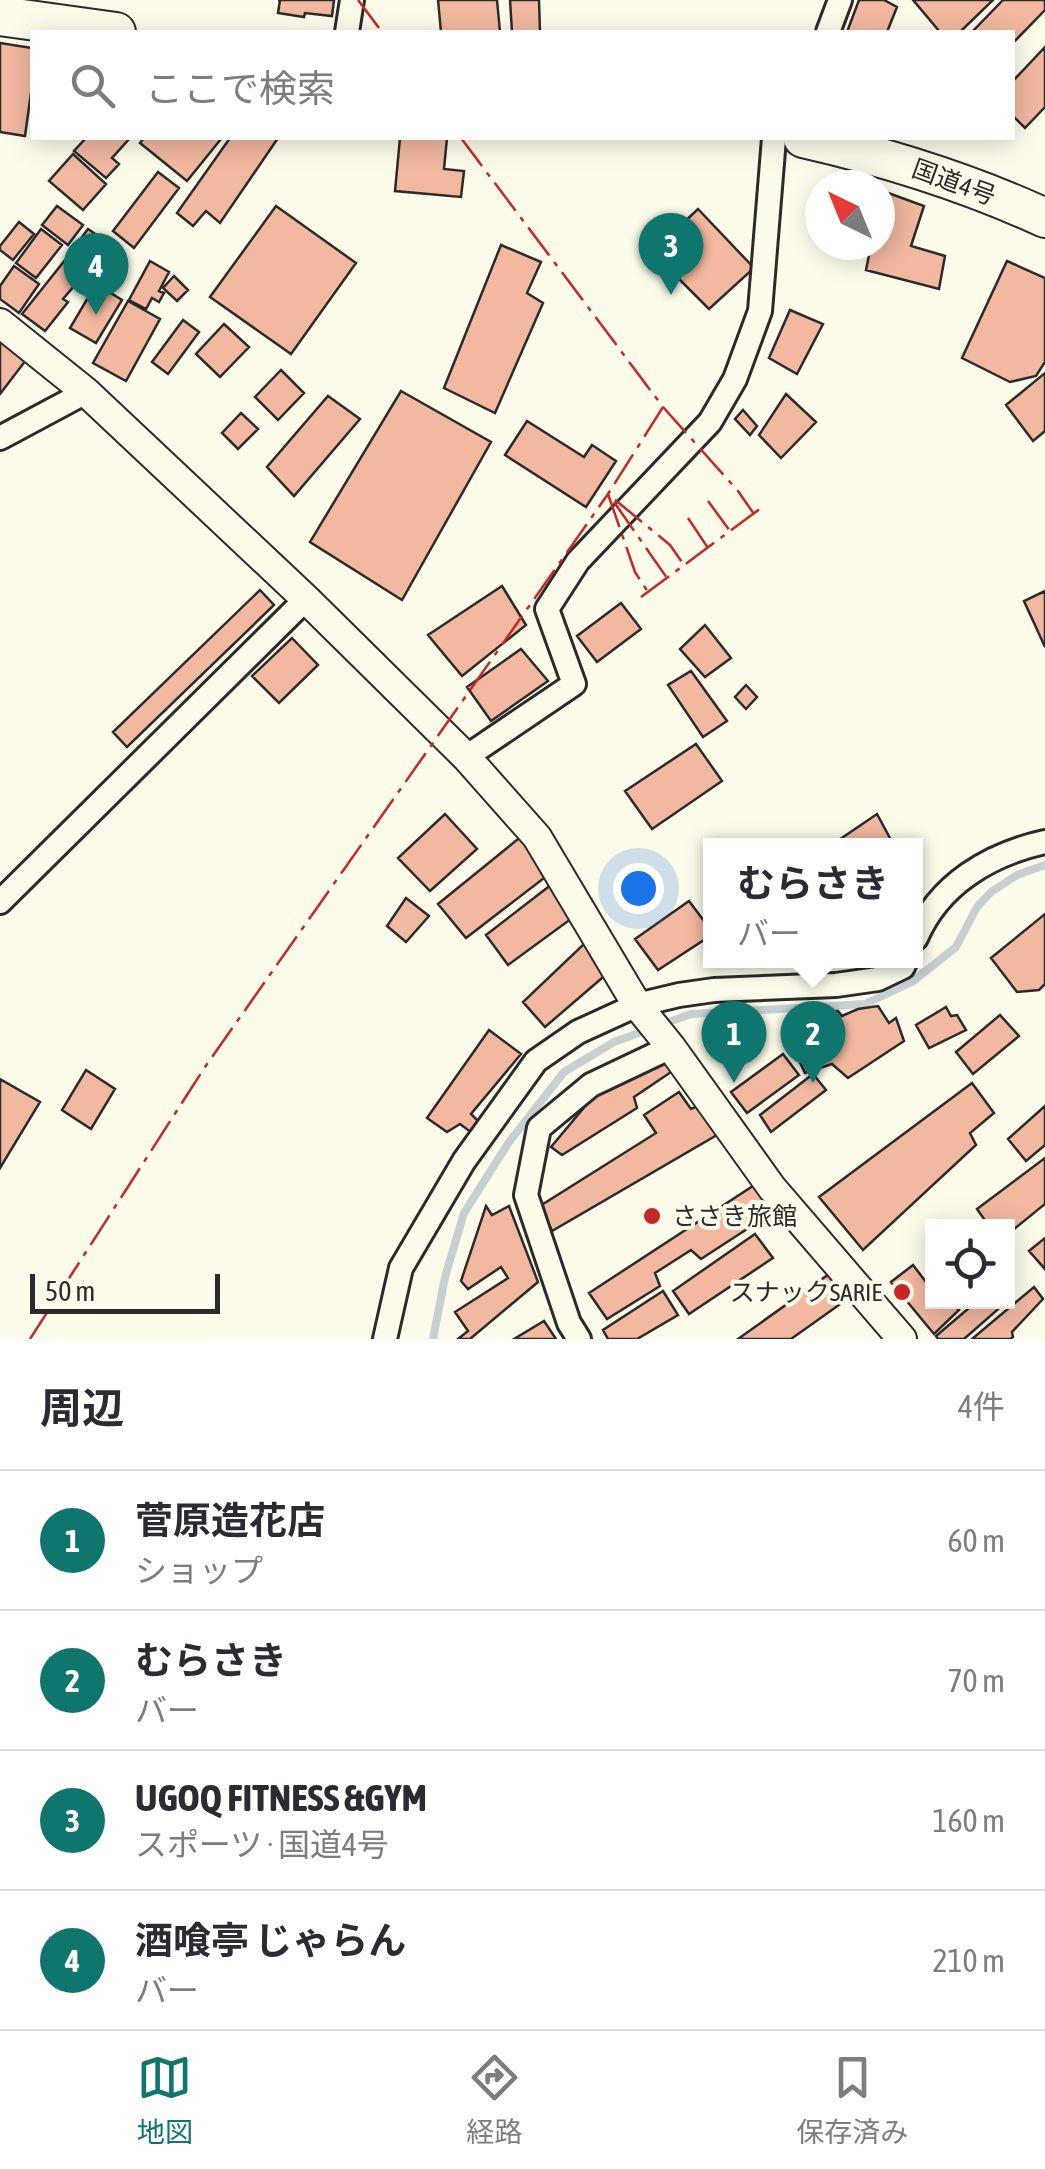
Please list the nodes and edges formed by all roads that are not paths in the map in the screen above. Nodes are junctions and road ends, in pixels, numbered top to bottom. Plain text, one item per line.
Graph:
1 (352, 0) edge
2 (840, 0) edge
3 (0, 16) edge
4 (102, 30) edge
5 (347, 30) edge
6 (829, 30) edge
7 (774, 140) edge
8 (812, 140) edge
9 (1045, 218) edge
10 (0, 323) edge
11 (86, 392) junction
12 (0, 438) edge
13 (306, 600) junction
14 (466, 757) junction
15 (1045, 842) edge
16 (0, 902) edge
17 (923, 920) edge
18 (901, 968) edge
19 (655, 1027) junction
20 (385, 1339) edge
21 (579, 1339) edge
22 (902, 1339) edge

1 - 5 street
2 - 6 street
3 - 4 highway
7 - 14 street
8 - 9 highway, 国道4号
10 - 11 street
11 - 12 street
11 - 13 street
13 - 14 street
13 - 16 street
14 - 19 street
15 - 17 street
18 - 19 street
19 - 20 street
19 - 21 street
19 - 22 street

